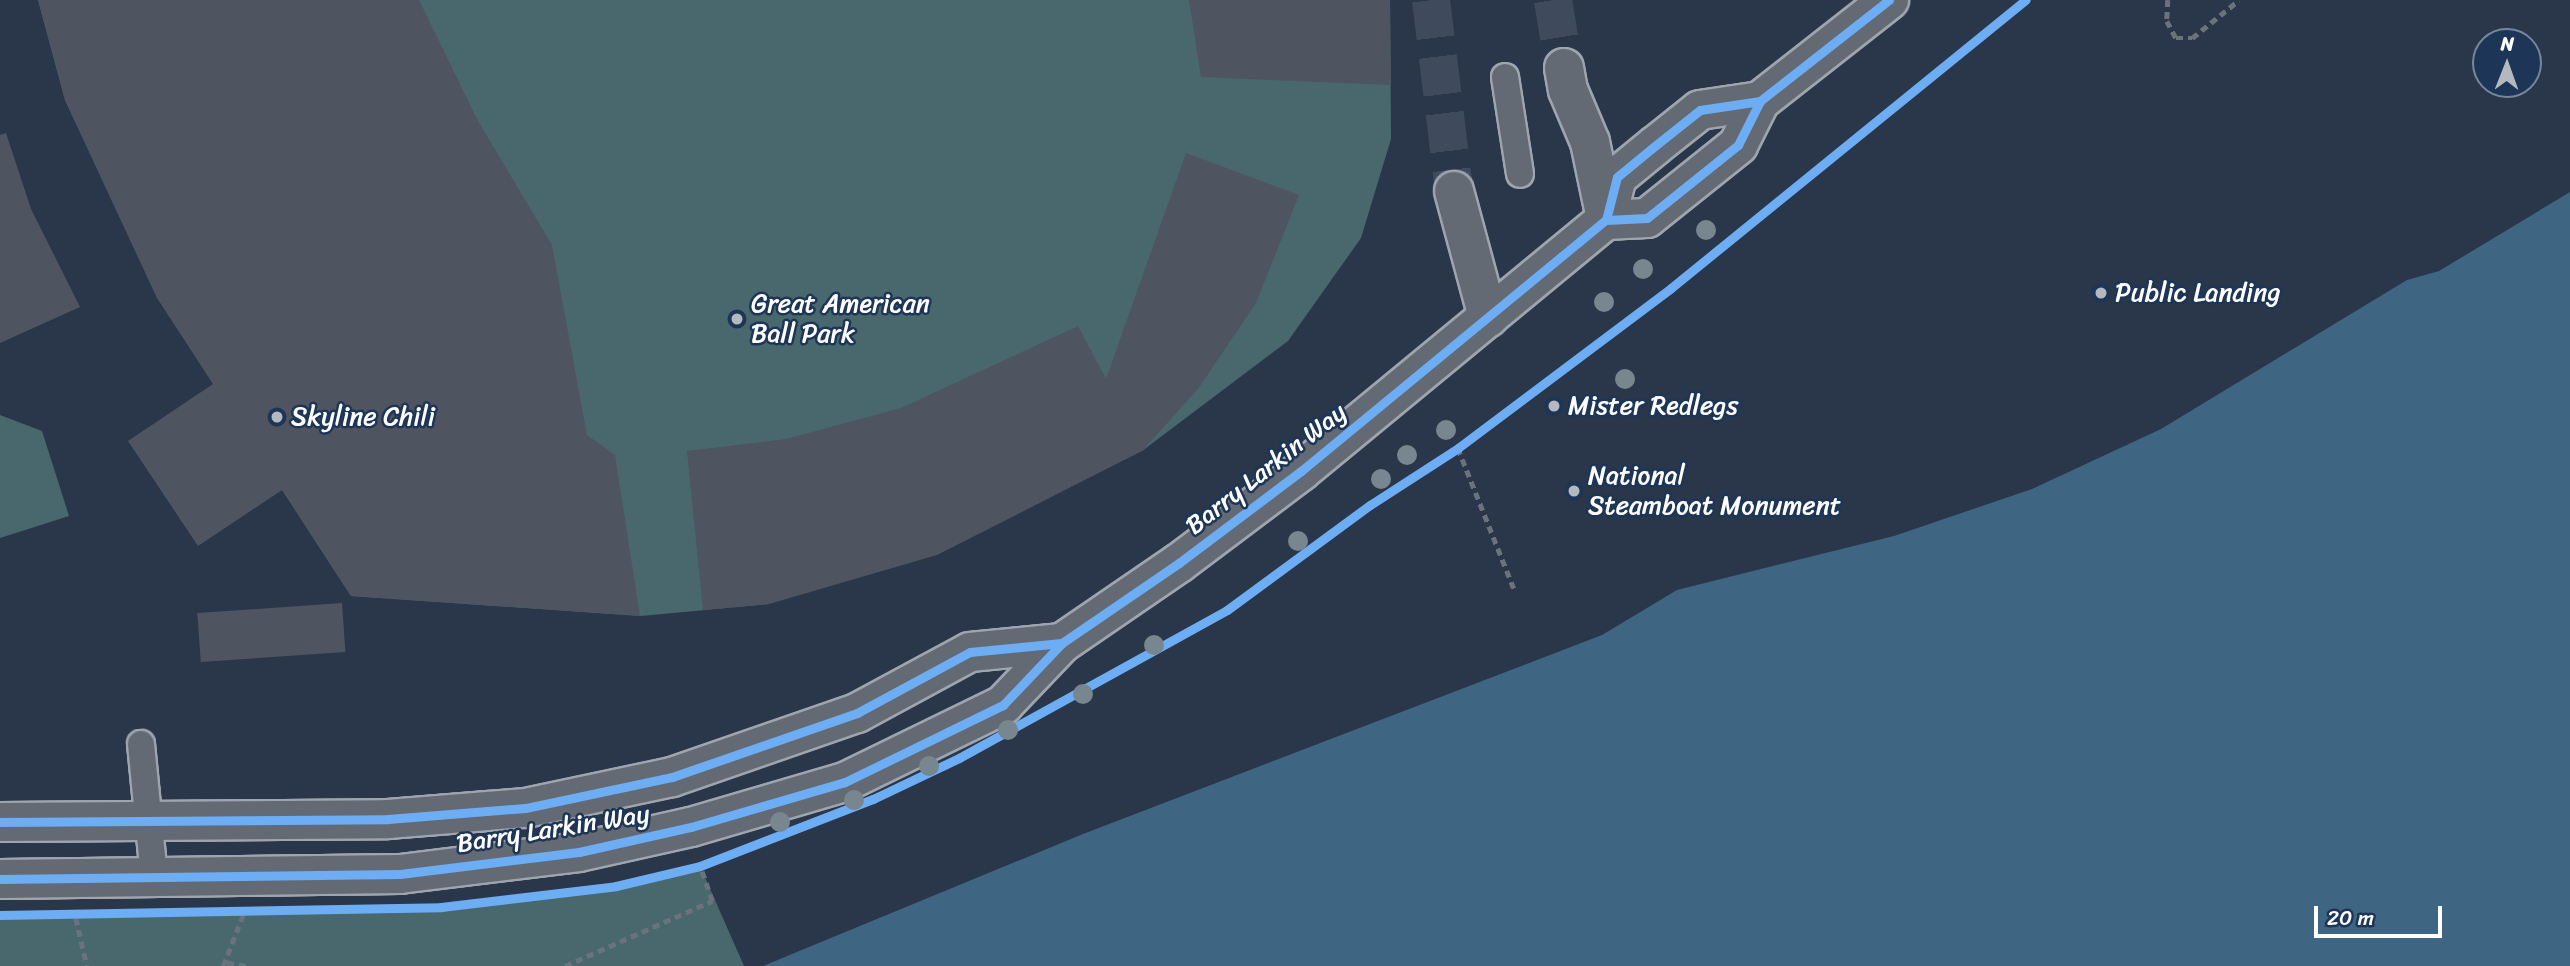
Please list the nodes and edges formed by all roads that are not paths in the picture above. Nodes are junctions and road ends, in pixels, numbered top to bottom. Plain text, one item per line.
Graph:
1 (1889, 0) edge
2 (1564, 68) tunnel mouth
3 (1505, 77) dead end
4 (1760, 101) junction
5 (1520, 174) dead end
6 (1454, 191) tunnel mouth
7 (1606, 220) junction
8 (1488, 317) junction
9 (1062, 643) junction
10 (141, 744) dead end
11 (0, 822) edge
12 (149, 822) junction
13 (154, 876) junction
14 (0, 879) edge

1 - 4 main road
2 - 7 main road
3 - 5 lane
4 - 7 main road
4 - 7 main road
6 - 8 main road
7 - 8 main road, Barry Larkin Way
8 - 9 main road, Barry Larkin Way
9 - 12 main road, Barry Larkin Way
9 - 13 main road, Barry Larkin Way
10 - 12 lane
11 - 12 main road, Barry Larkin Way
12 - 13 lane
13 - 14 main road, Barry Larkin Way

